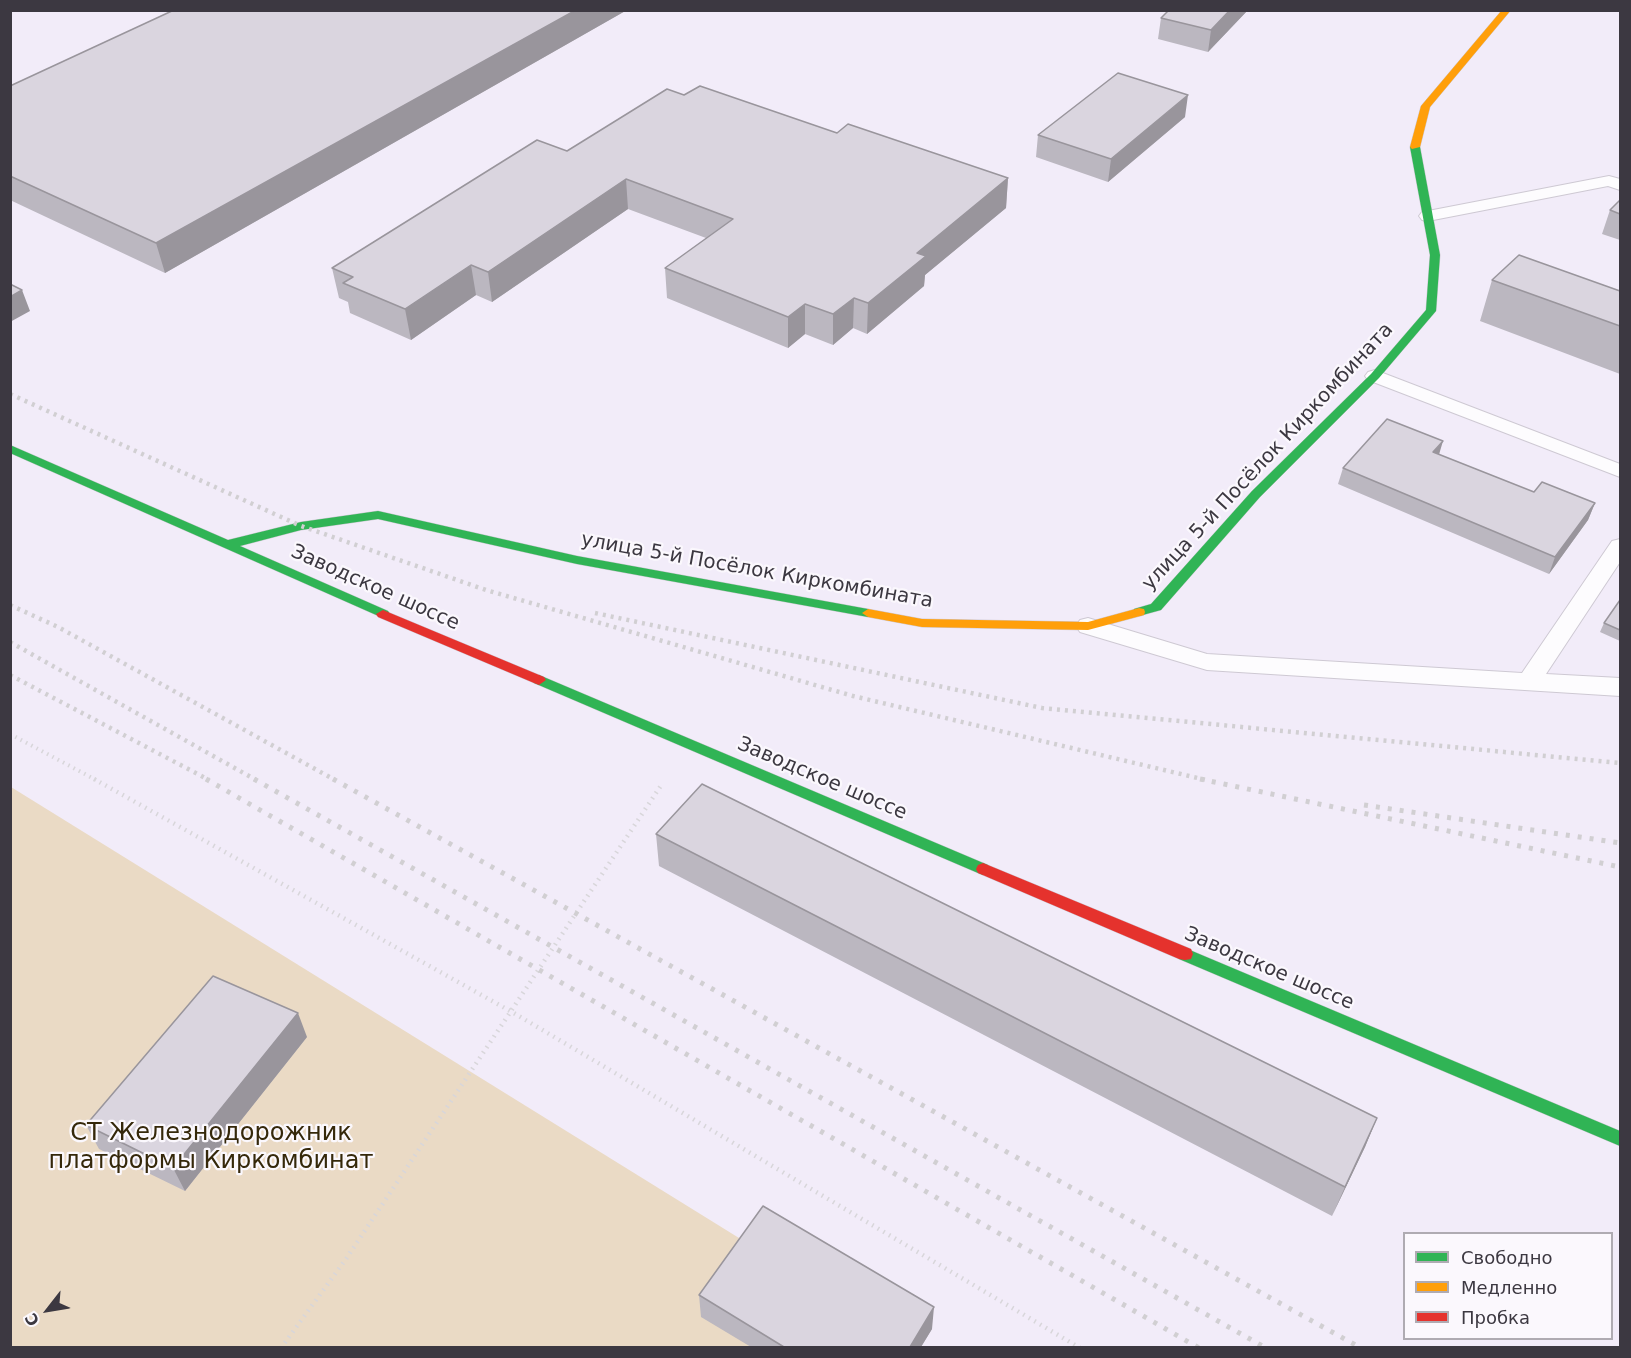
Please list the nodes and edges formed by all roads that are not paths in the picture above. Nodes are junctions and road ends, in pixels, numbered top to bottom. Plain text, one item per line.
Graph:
1 (1508, 10) edge
2 (1620, 185) edge
3 (1428, 216) junction
4 (1375, 376) junction
5 (10, 448) edge
6 (1620, 471) edge
7 (230, 544) junction
8 (1620, 546) edge
9 (1088, 626) junction
10 (1528, 682) junction
11 (1620, 687) edge
12 (1620, 1139) edge

1 - 3 street, улица 5-й Посёлок Киркомбината
2 - 3 lane
3 - 4 street, улица 5-й Посёлок Киркомбината
4 - 6 lane
4 - 9 street, улица 5-й Посёлок Киркомбината
5 - 7 street, Заводское шоссе
7 - 9 street, улица 5-й Посёлок Киркомбината
7 - 12 street, Заводское шоссе
8 - 10 lane
9 - 10 lane
10 - 11 lane

